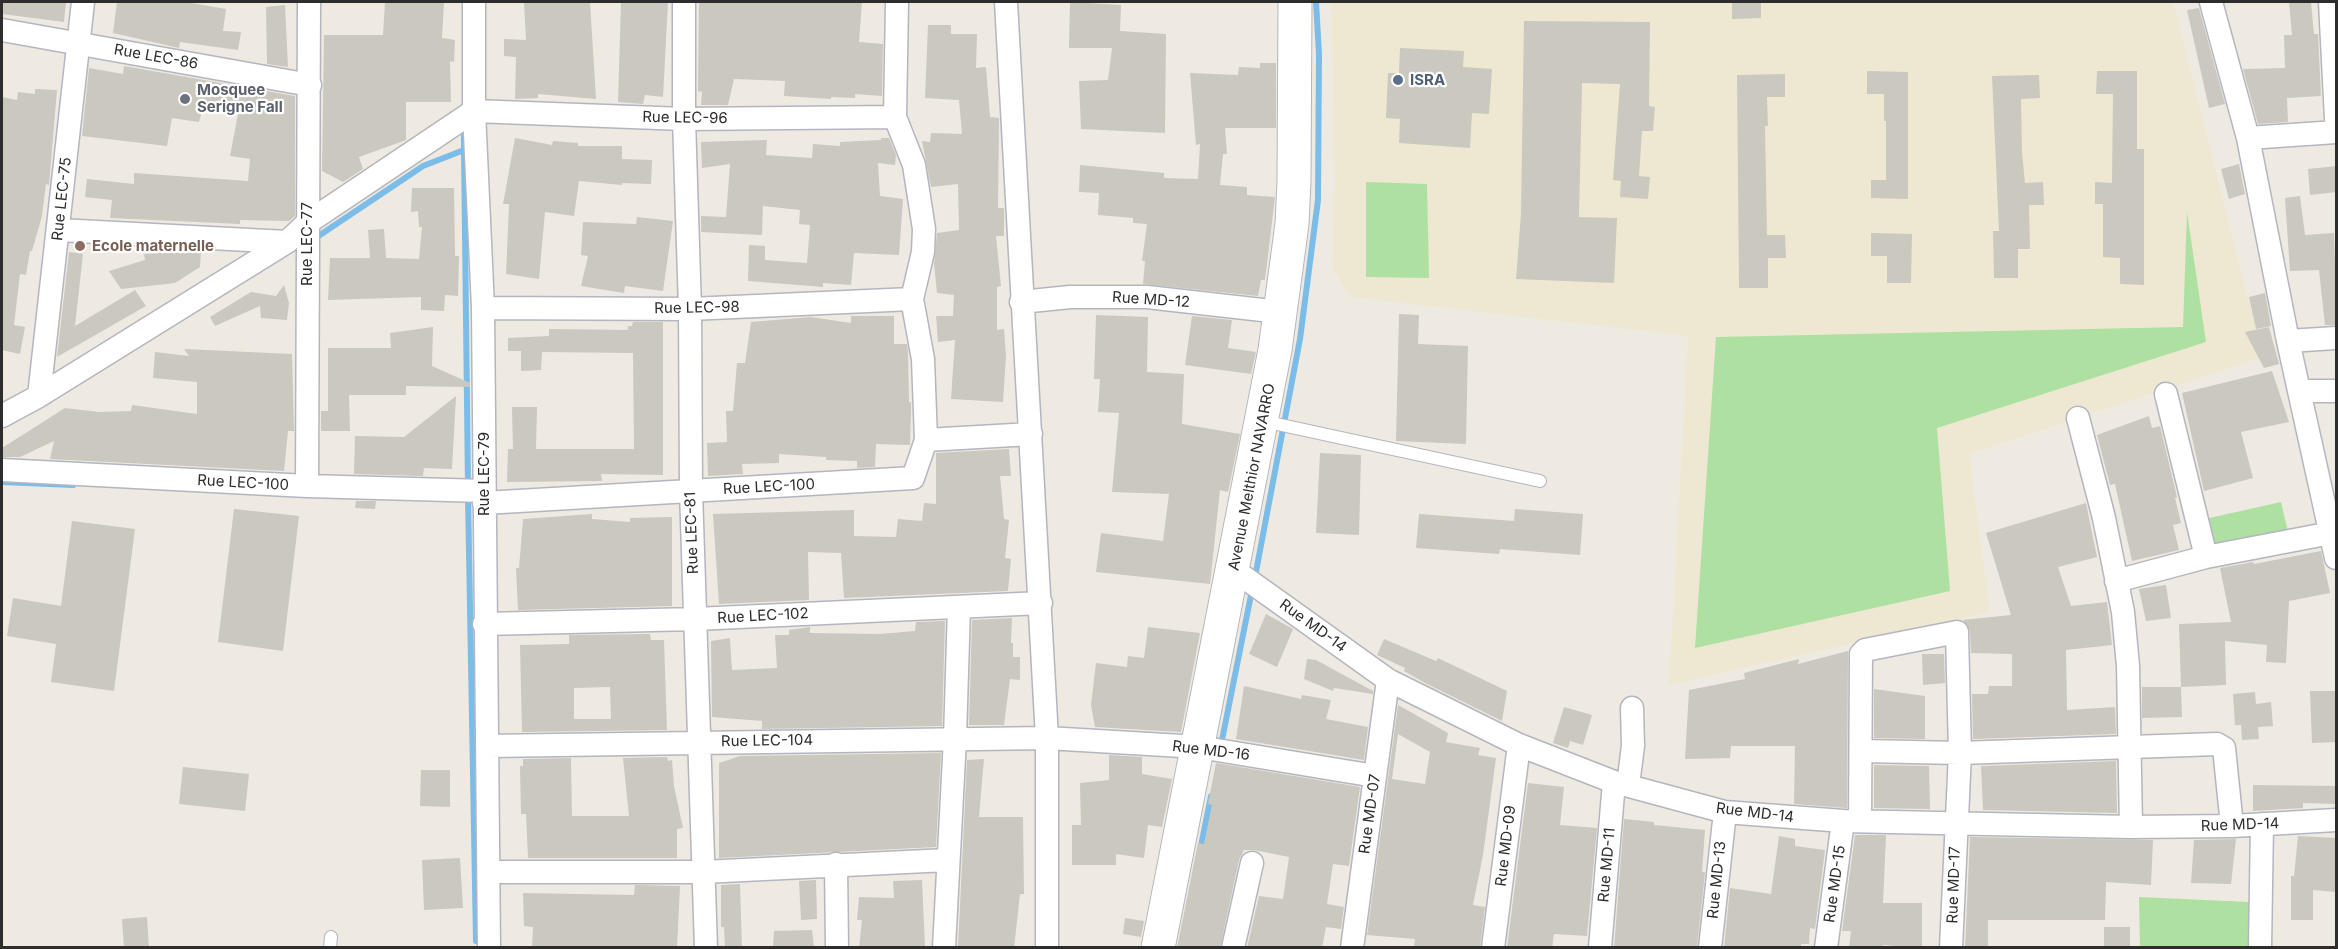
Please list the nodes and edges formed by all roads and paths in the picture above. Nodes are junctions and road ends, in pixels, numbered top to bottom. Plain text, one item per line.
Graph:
1 (83, 2) edge
2 (309, 2) edge
3 (474, 2) edge
4 (684, 2) edge
5 (897, 2) edge
6 (1006, 2) edge
7 (1295, 2) edge
8 (2211, 2) edge
9 (2330, 2) edge
10 (2334, 26) edge
11 (2, 30) edge
12 (79, 44) junction
13 (310, 85) junction
14 (474, 111) junction
15 (896, 117) junction
16 (684, 119) junction
17 (2337, 119) edge
18 (2337, 132) edge
19 (2248, 138) junction
20 (306, 222) junction
21 (59, 230) junction
22 (287, 242) junction
23 (912, 299) junction
24 (1021, 302) junction
25 (483, 308) junction
26 (690, 309) junction
27 (1280, 312) junction
28 (2337, 338) edge
29 (2288, 341) junction
30 (2299, 391) junction
31 (2337, 391) edge
32 (2166, 394) dead end
33 (39, 396) junction
34 (2, 416) edge
35 (2078, 418) dead end
36 (1263, 421) junction
37 (1031, 434) junction
38 (926, 440) junction
39 (2, 470) edge
40 (1540, 482) dead end
41 (307, 486) junction
42 (691, 491) junction
43 (484, 497) junction
44 (2330, 506) edge
45 (2331, 533) junction
46 (2206, 557) junction
47 (2337, 558) edge
48 (1234, 570) junction
49 (2116, 581) junction
50 (1041, 603) junction
51 (959, 607) junction
52 (695, 619) junction
53 (484, 624) junction
54 (1389, 680) junction
55 (1632, 708) dead end
56 (955, 738) junction
57 (1047, 738) junction
58 (699, 743) junction
59 (1520, 745) junction
60 (487, 746) junction
61 (1199, 747) junction
62 (2128, 748) junction
63 (1862, 751) junction
64 (1960, 753) junction
65 (1375, 776) junction
66 (1621, 784) junction
67 (1725, 812) junction
68 (2337, 820) edge
69 (1852, 821) junction
70 (1956, 822) junction
71 (2262, 824) junction
72 (2232, 826) junction
73 (2131, 827) junction
74 (947, 860) junction
75 (1252, 863) dead end
76 (836, 864) junction
77 (489, 872) junction
78 (703, 872) junction
79 (489, 948) edge
80 (706, 948) edge
81 (837, 948) edge
82 (944, 948) edge
83 (1047, 948) edge
84 (1158, 948) edge
85 (1233, 948) edge
86 (1352, 948) edge
87 (1493, 948) edge
88 (1600, 948) edge
89 (1710, 948) edge
90 (1826, 948) edge
91 (1951, 948) edge
92 (2260, 948) edge

1 - 12 street, Rue LEC-75
2 - 13 street, Rue LEC-77
3 - 14 street, Rue LEC-79
4 - 16 street, Rue LEC-81
5 - 15 street
6 - 24 street
7 - 27 street, Avenue Melthior NAVARRO
8 - 19 street
9 - 10 street
10 - 17 street
11 - 12 street, Rue LEC-86
12 - 13 street, Rue LEC-86
12 - 21 street, Rue LEC-75
13 - 20 street, Rue LEC-77
14 - 16 street, Rue LEC-96
14 - 20 street
14 - 25 street, Rue LEC-79
15 - 16 street, Rue LEC-96
15 - 23 street
16 - 26 street, Rue LEC-81
18 - 19 street
19 - 29 street
20 - 22 street
20 - 41 street, Rue LEC-77
21 - 22 street
21 - 33 street, Rue LEC-75
22 - 33 street
23 - 26 street, Rue LEC-98
23 - 38 street
24 - 27 street, Rue MD-12
24 - 37 street
25 - 26 street, Rue LEC-98
25 - 43 street, Rue LEC-79
26 - 42 street, Rue LEC-81
27 - 36 street, Avenue Melthior NAVARRO
28 - 29 street
29 - 30 street
30 - 31 street
30 - 44 street
32 - 46 street
33 - 34 street
35 - 49 street
36 - 40 lane
36 - 48 street, Avenue Melthior NAVARRO
37 - 38 street
37 - 50 street
38 - 42 street, Rue LEC-100
39 - 41 street, Rue LEC-100
41 - 43 street, Rue LEC-100
42 - 43 street, Rue LEC-100
42 - 52 street, Rue LEC-81
43 - 53 street, Rue LEC-79
44 - 45 street
45 - 46 street
45 - 47 street
46 - 49 street
48 - 54 street, Rue MD-14
48 - 61 street, Avenue Melthior NAVARRO
49 - 62 street
50 - 51 street, Rue LEC-102
50 - 57 street
51 - 52 street, Rue LEC-102
51 - 56 street
52 - 53 street, Rue LEC-102
52 - 58 street, Rue LEC-81
53 - 60 street, Rue LEC-79
54 - 59 street, Rue MD-14
54 - 65 street, Rue MD-07
55 - 66 street, Rue MD-11
56 - 57 street, Rue LEC-104
56 - 58 street, Rue LEC-104
56 - 74 street
57 - 61 street, Rue MD-16
57 - 83 street
58 - 60 street, Rue LEC-104
58 - 78 street, Rue LEC-81
59 - 66 street, Rue MD-14
59 - 87 street, Rue MD-09
60 - 77 street, Rue LEC-79
61 - 65 street, Rue MD-16
61 - 84 street, Avenue Melthior NAVARRO
62 - 64 street
62 - 72 street
62 - 73 street
63 - 64 street
63 - 64 street, Rue MD-17
63 - 69 street, Rue MD-15
64 - 70 street, Rue MD-17
65 - 86 street, Rue MD-07
66 - 67 street, Rue MD-14
66 - 88 street, Rue MD-11
67 - 69 street, Rue MD-14
67 - 89 street, Rue MD-13
68 - 71 street, Rue MD-14
69 - 70 street, Rue MD-14
69 - 90 street, Rue MD-15
70 - 73 street, Rue MD-14
70 - 91 street, Rue MD-17
71 - 72 street, Rue MD-14
71 - 92 street
72 - 73 street, Rue MD-14
74 - 76 street
74 - 82 street
75 - 85 street
76 - 78 street
76 - 81 street
77 - 78 street
77 - 79 street, Rue LEC-79
78 - 80 street, Rue LEC-81

